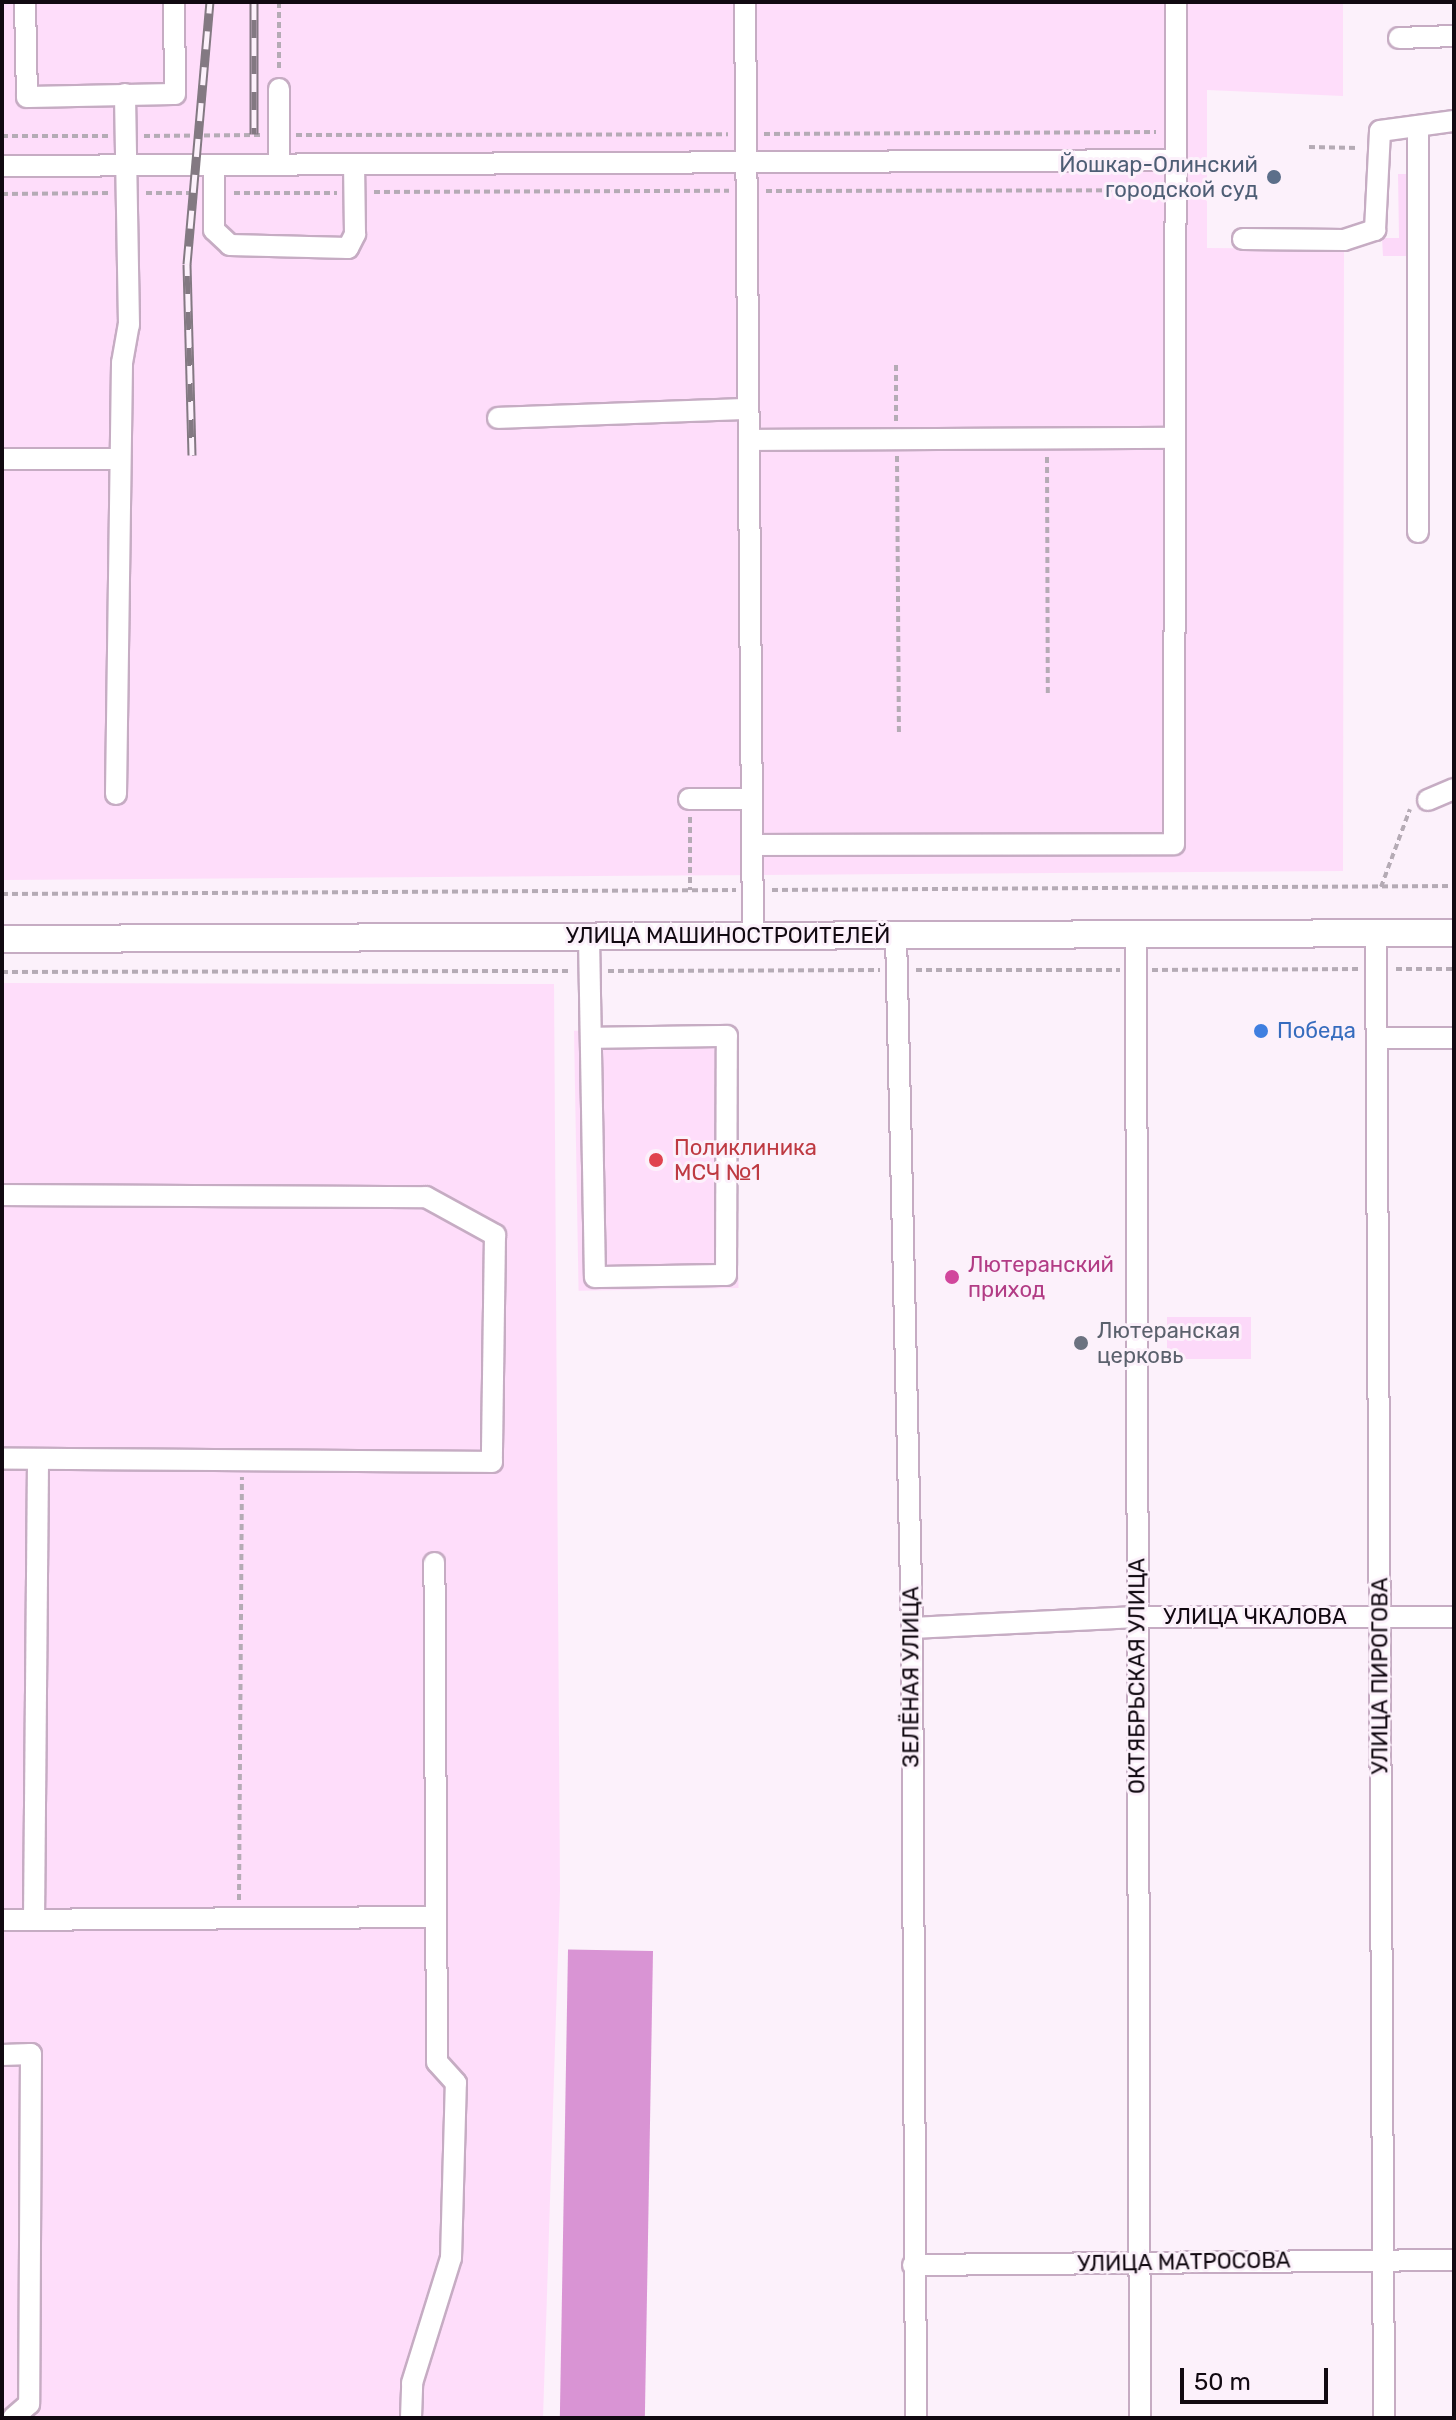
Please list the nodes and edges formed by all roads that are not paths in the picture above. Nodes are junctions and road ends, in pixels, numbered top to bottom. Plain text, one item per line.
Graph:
1 (25, 2) edge
2 (174, 2) edge
3 (745, 2) edge
4 (1176, 2) edge
5 (1454, 36) edge
6 (1399, 38) dead end
7 (279, 89) road end
8 (125, 94) junction
9 (1454, 121) edge
10 (1418, 126) junction
11 (1176, 160) junction
12 (746, 162) junction
13 (279, 164) junction
14 (354, 164) junction
15 (126, 165) junction
16 (214, 165) junction
17 (2, 166) edge
18 (1243, 239) dead end
19 (748, 409) junction
20 (498, 418) dead end
21 (1175, 438) junction
22 (749, 440) junction
23 (2, 459) edge
24 (120, 459) junction
25 (1418, 532) dead end
26 (1454, 789) edge
27 (116, 794) dead end
28 (689, 799) road end
29 (751, 799) junction
30 (1428, 800) road end
31 (752, 845) junction
32 (1376, 933) junction
33 (1454, 933) edge
34 (1136, 934) junction
35 (896, 935) junction
36 (753, 936) junction
37 (589, 937) junction
38 (2, 939) edge
39 (591, 1038) junction
40 (1377, 1038) junction
41 (1454, 1038) edge
42 (2, 1195) edge
43 (2, 1459) edge
44 (38, 1460) junction
45 (434, 1563) dead end
46 (1137, 1617) junction
47 (1454, 1617) edge
48 (1380, 1618) junction
49 (912, 1628) junction
50 (432, 1917) dead end
51 (2, 1920) edge
52 (34, 1920) junction
53 (2, 2055) edge
54 (1383, 2260) junction
55 (1454, 2260) edge
56 (1140, 2263) junction
57 (913, 2265) junction
58 (13, 2418) edge
59 (411, 2418) edge
60 (916, 2418) edge
61 (1140, 2418) edge
62 (1384, 2418) edge

1 - 8 street
2 - 8 street
3 - 12 street
4 - 11 street
5 - 6 street
7 - 13 street
8 - 15 street
9 - 10 street
10 - 18 street
10 - 25 street
11 - 12 street
11 - 21 street
12 - 14 street
12 - 19 street
13 - 14 street
13 - 16 street
14 - 16 street
15 - 16 street
15 - 17 street
15 - 24 street
19 - 20 street
19 - 22 street
21 - 22 street
21 - 31 street
22 - 29 street
23 - 24 street
24 - 27 street
26 - 30 street
28 - 29 street
29 - 31 street
31 - 36 street
32 - 33 main road, УЛИЦА МАШИНОСТРОИТЕЛЕЙ
32 - 34 main road, УЛИЦА МАШИНОСТРОИТЕЛЕЙ
32 - 40 street, УЛИЦА ПИРОГОВА
34 - 35 main road, УЛИЦА МАШИНОСТРОИТЕЛЕЙ
34 - 46 street, ОКТЯБРЬСКАЯ УЛИЦА
35 - 36 main road, УЛИЦА МАШИНОСТРОИТЕЛЕЙ
35 - 49 street, ЗЕЛЁНАЯ УЛИЦА
36 - 37 main road, УЛИЦА МАШИНОСТРОИТЕЛЕЙ
37 - 38 main road, УЛИЦА МАШИНОСТРОИТЕЛЕЙ
37 - 39 street
39 - 39 street
40 - 41 street
40 - 48 street, УЛИЦА ПИРОГОВА
42 - 44 street
43 - 44 street
44 - 52 street
45 - 59 street
46 - 48 street, УЛИЦА ЧКАЛОВА
46 - 49 street, УЛИЦА ЧКАЛОВА
46 - 56 street, ОКТЯБРЬСКАЯ УЛИЦА
47 - 48 street, УЛИЦА ЧКАЛОВА
48 - 54 street, УЛИЦА ПИРОГОВА
49 - 57 street, ЗЕЛЁНАЯ УЛИЦА
50 - 52 street
51 - 52 street
53 - 58 street
54 - 55 street, УЛИЦА МАТРОСОВА
54 - 56 street, УЛИЦА МАТРОСОВА
54 - 62 street, УЛИЦА ПИРОГОВА
56 - 57 street, УЛИЦА МАТРОСОВА
56 - 61 street, ОКТЯБРЬСКАЯ УЛИЦА
57 - 60 street, ЗЕЛЁНАЯ УЛИЦА

